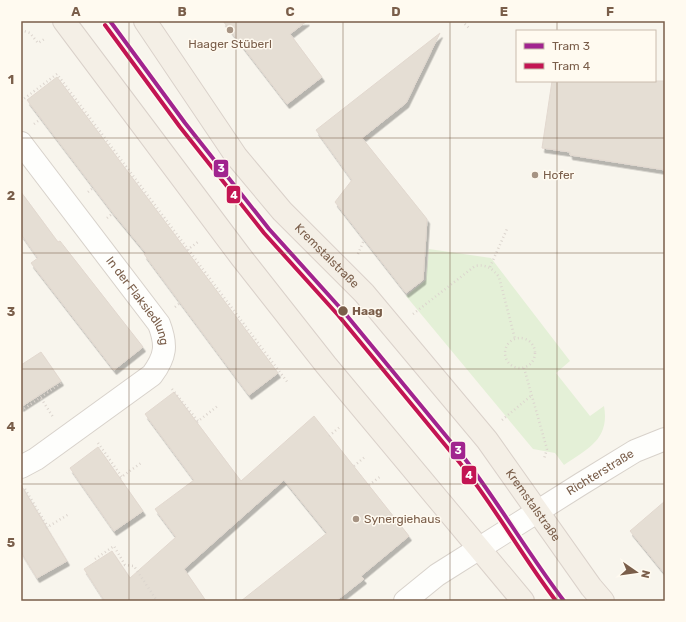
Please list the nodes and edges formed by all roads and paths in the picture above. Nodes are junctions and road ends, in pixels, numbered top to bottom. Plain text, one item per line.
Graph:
1 (64, 21) edge
2 (462, 21) edge
3 (152, 23) edge
4 (470, 29) dead end
5 (21, 30) edge
6 (48, 37) dead end
7 (21, 101) edge
8 (21, 143) edge
9 (506, 229) dead end
10 (364, 240) dead end
11 (198, 242) dead end
12 (188, 250) junction
13 (358, 255) dead end
14 (490, 267) junction
15 (412, 314) dead end
16 (515, 339) junction
17 (524, 368) junction
18 (155, 371) junction
19 (61, 383) dead end
20 (288, 383) dead end
21 (532, 395) junction
22 (40, 397) junction
23 (219, 405) dead end
24 (21, 411) edge
25 (56, 421) dead end
26 (501, 421) dead end
27 (85, 424) junction
28 (341, 426) dead end
29 (330, 436) dead end
30 (665, 439) edge
31 (366, 456) dead end
32 (544, 459) dead end
33 (141, 463) dead end
34 (354, 466) dead end
35 (21, 467) edge
36 (381, 476) dead end
37 (369, 486) dead end
38 (25, 488) dead end
39 (538, 512) junction
40 (69, 514) dead end
41 (479, 548) junction
42 (96, 559) dead end
43 (157, 601) edge
44 (405, 601) edge
45 (524, 601) edge
46 (603, 601) edge

1 - 41 main road
2 - 4 path
3 - 39 main road, Kremstalstraße
5 - 6 path
7 - 12 path
8 - 18 street, In der Flaksiedlung
9 - 14 path
10 - 13 path
11 - 12 path
12 - 20 path
14 - 15 path
14 - 16 path
16 - 17 path
16 - 17 path
17 - 21 path
18 - 23 path
18 - 27 street, In der Flaksiedlung
19 - 22 path
21 - 26 path
21 - 32 path
22 - 24 path
22 - 25 path
27 - 33 path
27 - 35 street, In der Flaksiedlung
28 - 29 path
30 - 39 street, Richterstraße
31 - 34 path
36 - 37 path
38 - 40 path
39 - 41 street, Richterstraße
39 - 46 main road, Kremstalstraße
41 - 44 street, Richterstraße
41 - 45 main road
42 - 43 path

